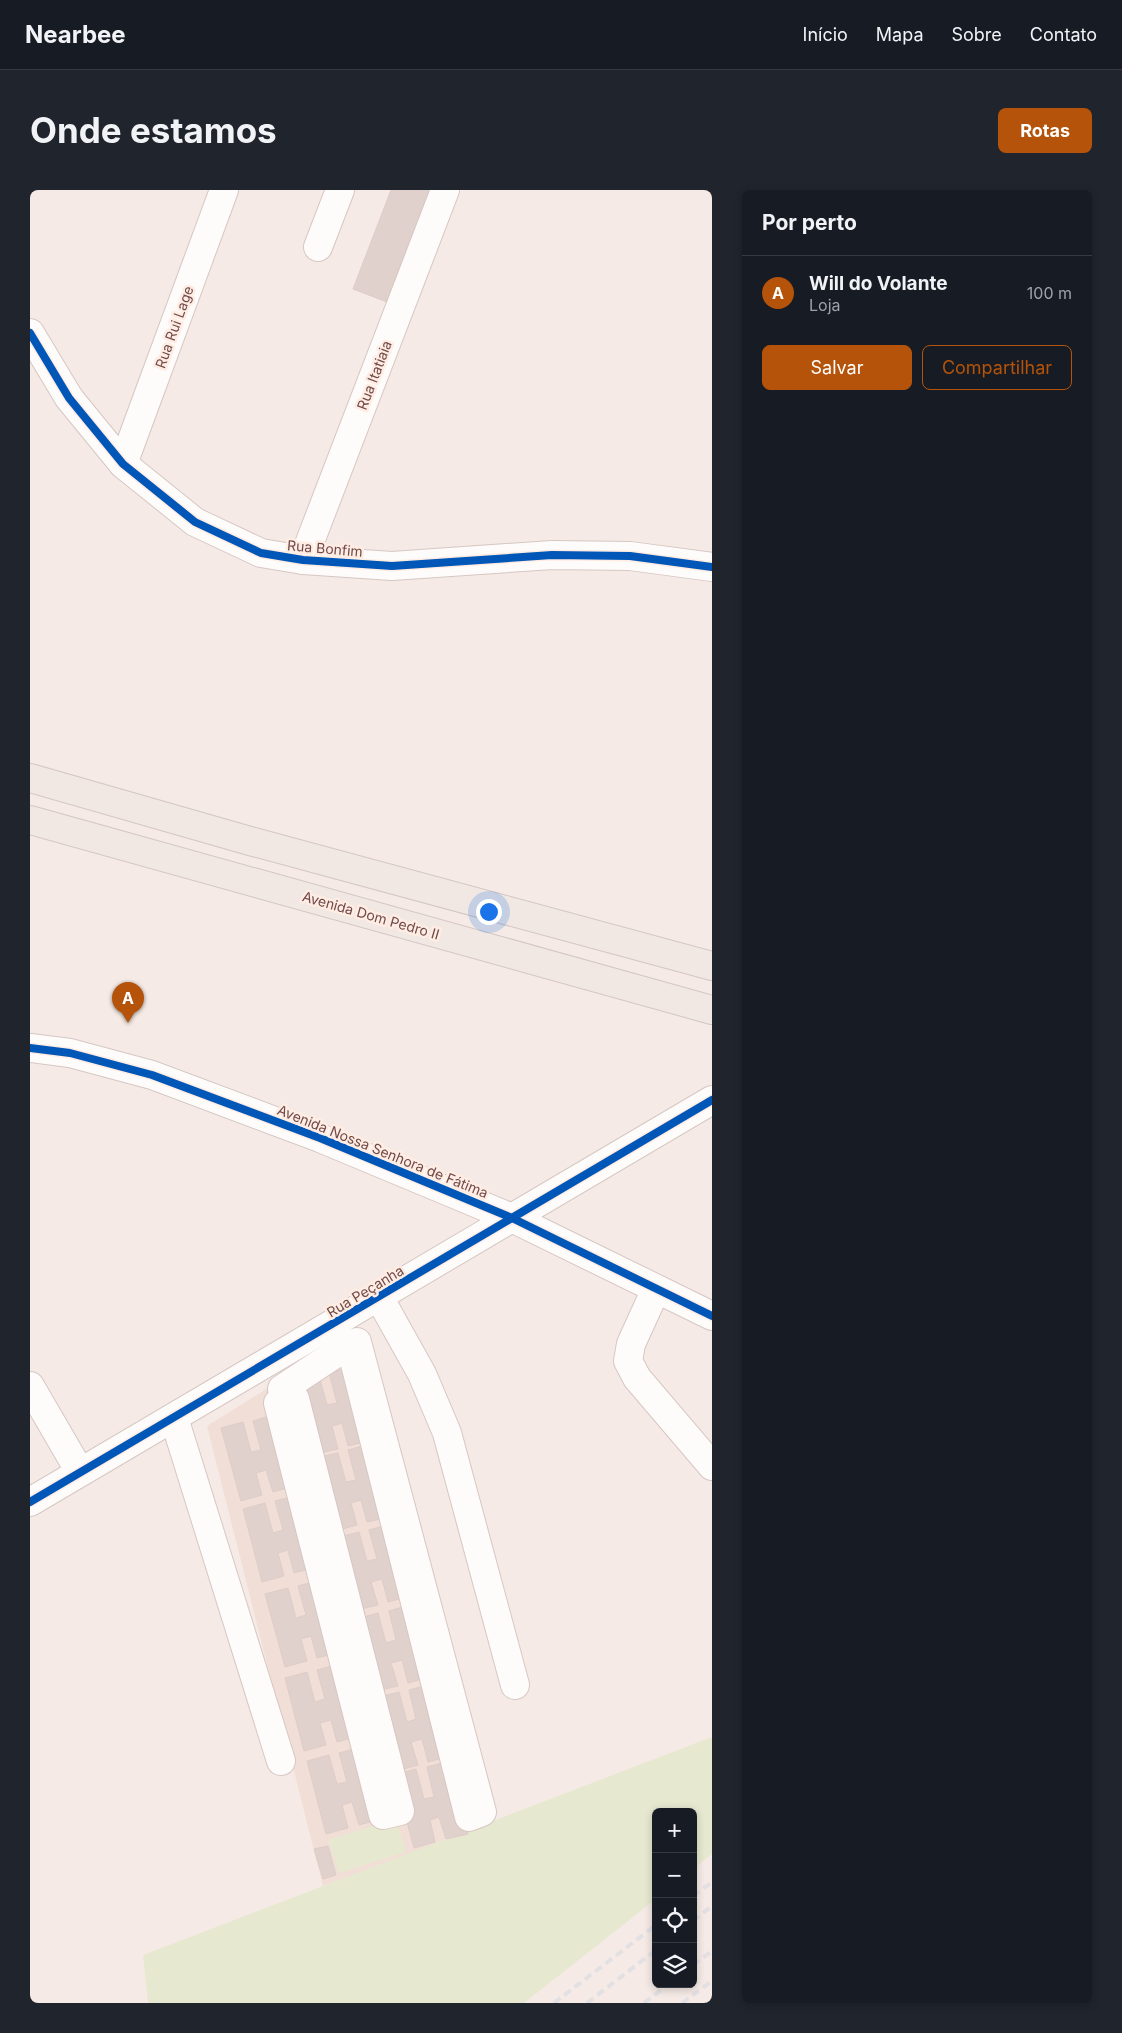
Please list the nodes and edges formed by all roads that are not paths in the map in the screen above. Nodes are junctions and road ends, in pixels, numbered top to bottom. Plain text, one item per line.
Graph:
1 (224, 190) edge
2 (340, 190) edge
3 (445, 190) edge
4 (318, 248) dead end
5 (30, 333) edge
6 (123, 464) junction
7 (303, 560) junction
8 (712, 567) edge
9 (30, 778) edge
10 (30, 820) edge
11 (712, 966) edge
12 (712, 1010) edge
13 (30, 1048) edge
14 (712, 1100) edge
15 (512, 1218) junction
16 (656, 1289) junction
17 (379, 1297) junction
18 (712, 1316) edge
19 (350, 1344) junction
20 (275, 1359) junction
21 (30, 1386) edge
22 (284, 1395) junction
23 (174, 1418) junction
24 (712, 1466) edge
25 (80, 1472) junction
26 (30, 1502) edge
27 (515, 1685) dead end
28 (281, 1761) dead end

1 - 6 street, Rua Rui Lage
2 - 4 street
3 - 7 street, Rua Itatiaia
5 - 6 street, Rua Bonfim
6 - 7 street, Rua Bonfim
7 - 8 street, Rua Bonfim
9 - 11 main road
10 - 12 main road, Avenida Dom Pedro II
13 - 15 street, Avenida Nossa Senhora de Fátima
14 - 15 street, Rua Peçanha
15 - 16 street, Avenida Nossa Senhora de Fátima
15 - 17 street, Rua Peçanha
16 - 18 street, Avenida Nossa Senhora de Fátima
16 - 24 street
17 - 20 street, Rua Peçanha
17 - 27 street
19 - 19 street
19 - 22 street
20 - 22 street
20 - 23 street, Rua Peçanha
21 - 25 street
22 - 22 street
23 - 25 street, Rua Peçanha
23 - 28 street
25 - 26 street, Rua Peçanha

